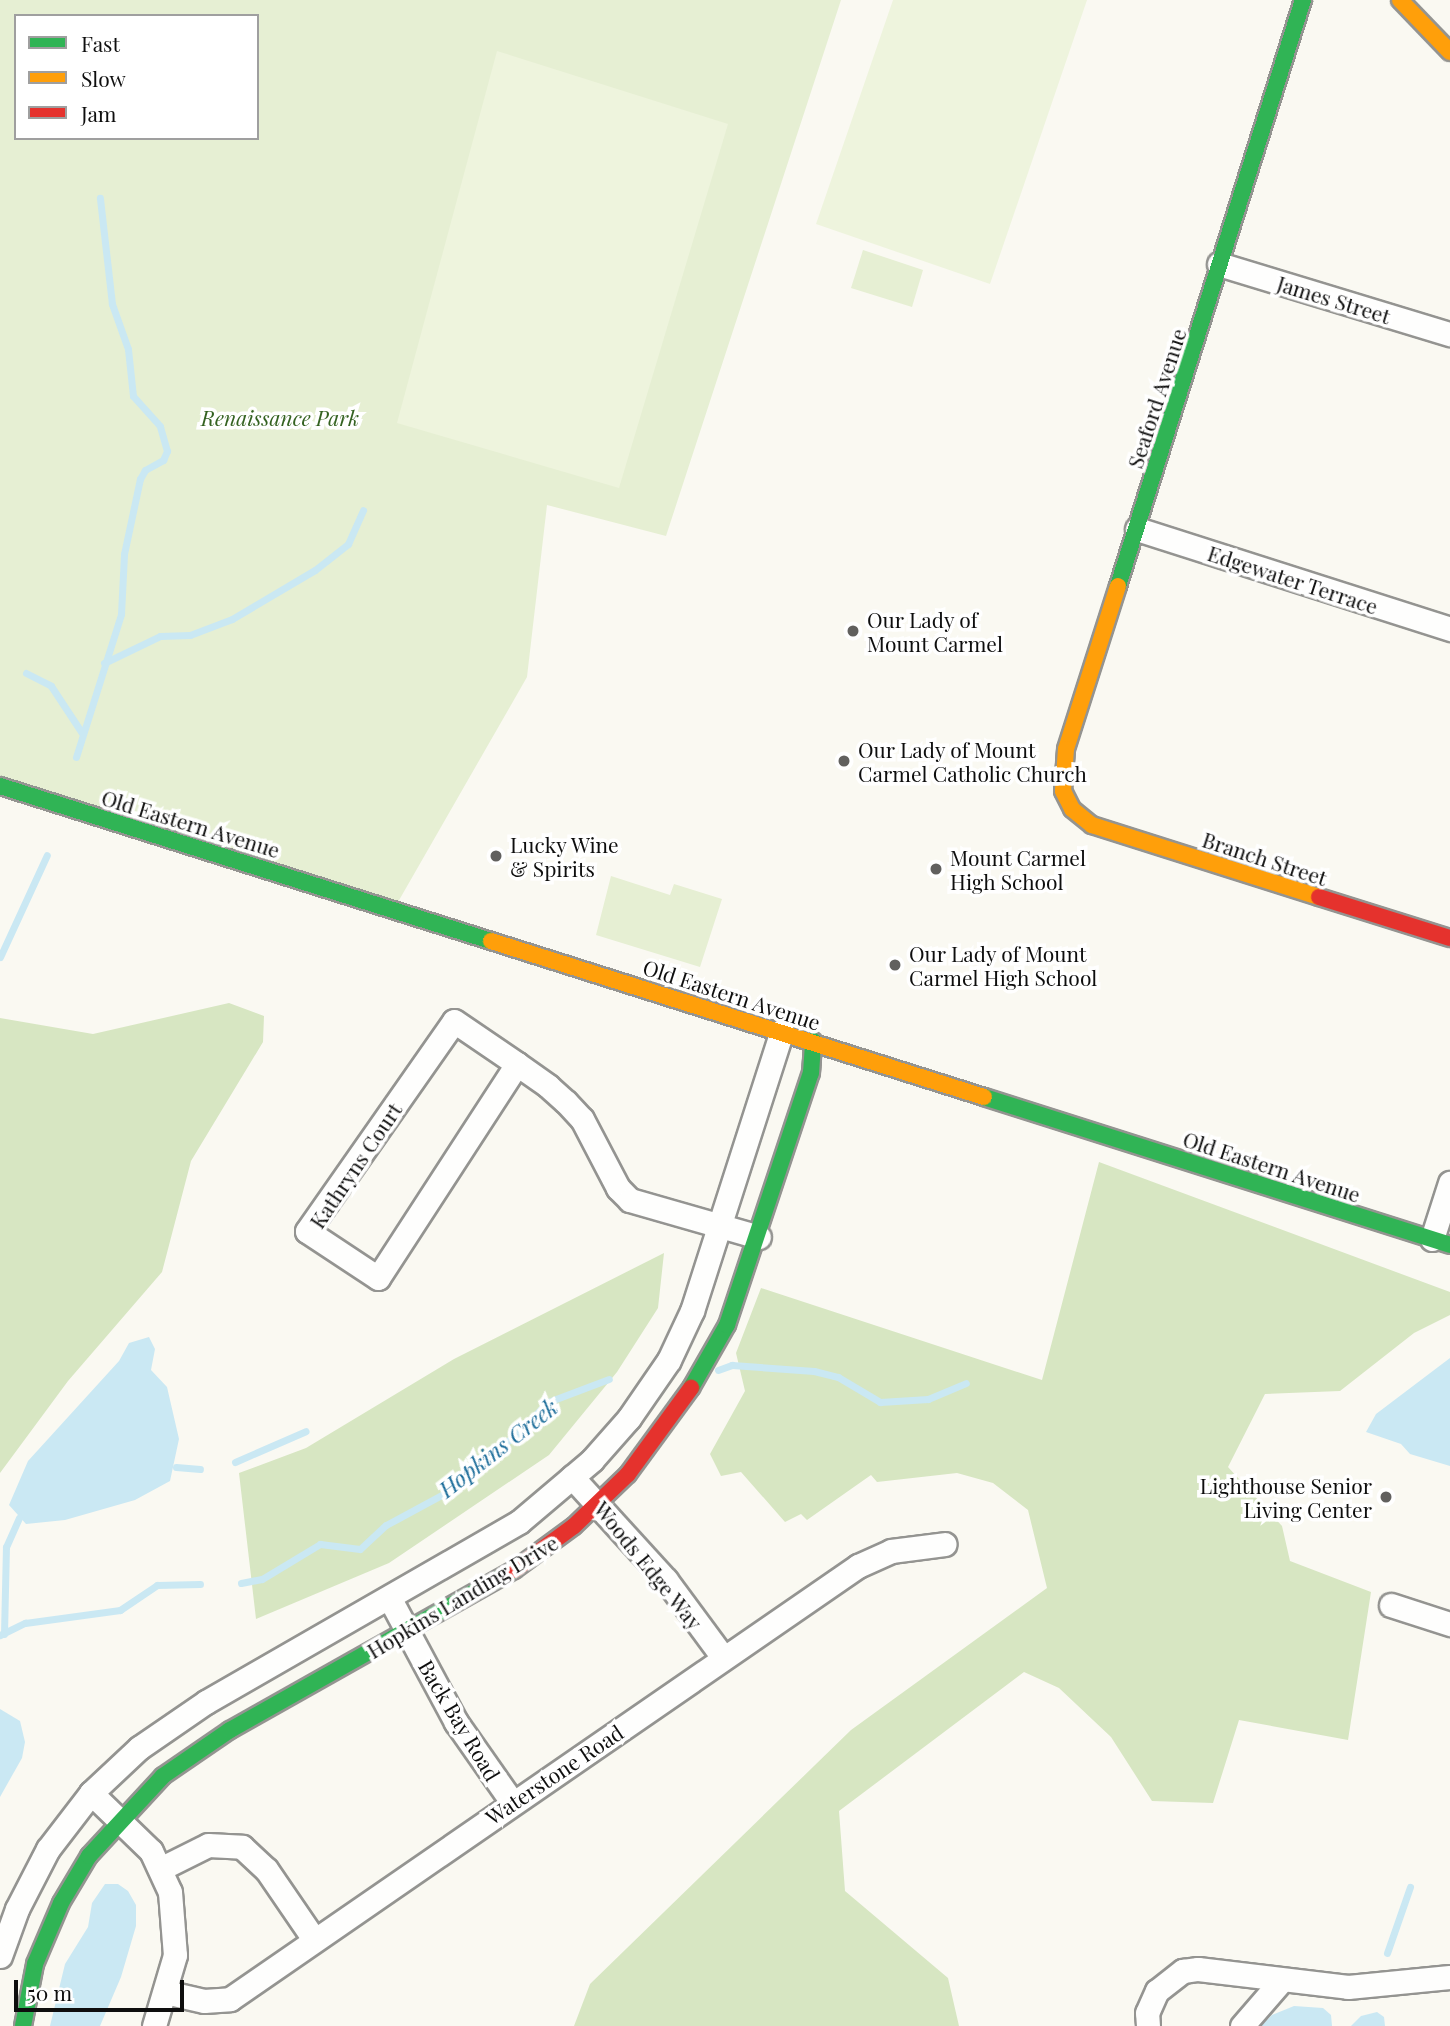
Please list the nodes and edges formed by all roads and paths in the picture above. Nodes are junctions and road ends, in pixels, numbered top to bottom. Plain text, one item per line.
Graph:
1 (1303, 0) edge
2 (1400, 0) edge
3 (1450, 52) edge
4 (1219, 264) junction
5 (1450, 334) edge
6 (1136, 529) junction
7 (1450, 629) edge
8 (0, 786) edge
9 (1072, 809) joint
10 (1450, 939) edge
11 (782, 1031) junction
12 (813, 1041) junction
13 (517, 1064) junction
14 (1450, 1183) edge
15 (722, 1225) junction
16 (759, 1237) junction
17 (1441, 1242) edge
18 (572, 1477) junction
19 (599, 1502) junction
20 (945, 1544) dead end
21 (390, 1599) junction
22 (1391, 1605) dead end
23 (1450, 1624) edge
24 (408, 1631) junction
25 (722, 1656) junction
26 (91, 1793) junction
27 (512, 1802) junction
28 (119, 1819) junction
29 (162, 1868) junction
30 (314, 1940) junction
31 (0, 1956) edge
32 (1450, 1977) edge
33 (1281, 1981) junction
34 (165, 1992) junction
35 (23, 2026) edge
36 (154, 2026) edge
37 (1148, 2026) edge
38 (1242, 2026) edge

1 - 4 street, Seaford Avenue
2 - 3 street
4 - 5 street, James Street
4 - 6 street, Seaford Avenue
6 - 7 street, Edgewater Terrace
6 - 9 street, Seaford Avenue
8 - 11 street, Old Eastern Avenue
9 - 10 street, Branch Street
11 - 12 street, Old Eastern Avenue
11 - 15 street, Hopkins Landing Drive
12 - 16 street, Hopkins Landing Drive
12 - 17 street, Old Eastern Avenue
13 - 13 street, Kathryns Court
13 - 15 street, Kathryns Court
14 - 17 street
15 - 16 street, Kathryns Court
15 - 18 street, Hopkins Landing Drive
16 - 19 street, Hopkins Landing Drive
18 - 19 street, Woods Edge Way
18 - 21 street, Hopkins Landing Drive
19 - 24 street, Hopkins Landing Drive
19 - 25 street, Woods Edge Way
20 - 25 street, Waterstone Road
21 - 24 street, Back Bay Road
21 - 26 street, Hopkins Landing Drive
22 - 23 street
24 - 27 street, Back Bay Road
24 - 28 street, Hopkins Landing Drive
25 - 27 street, Waterstone Road
26 - 28 street
26 - 31 street, Hopkins Landing Drive
27 - 30 street, Waterstone Road
28 - 29 street
28 - 35 street, Hopkins Landing Drive
29 - 30 street
29 - 34 street
30 - 34 street, Waterstone Road
32 - 33 street
33 - 37 street
33 - 38 street
34 - 36 street

